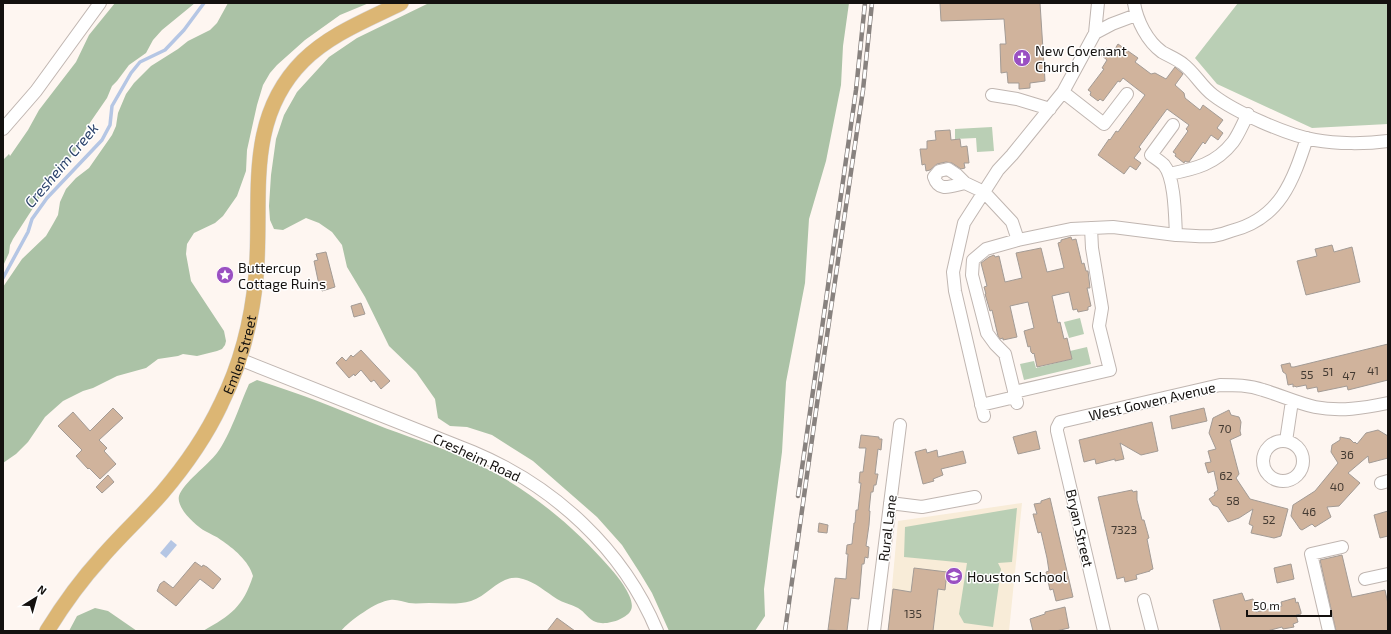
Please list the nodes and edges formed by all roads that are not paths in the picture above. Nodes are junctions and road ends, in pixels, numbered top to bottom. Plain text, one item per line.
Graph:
1 (100, 3) edge
2 (401, 3) edge
3 (1098, 3) edge
4 (1135, 9) edge
5 (1095, 33) junction
6 (1063, 92) junction
7 (1127, 94) dead end
8 (992, 95) dead end
9 (1050, 110) junction
10 (1248, 114) junction
11 (1173, 125) dead end
12 (3, 129) edge
13 (1308, 138) junction
14 (1385, 141) edge
15 (1169, 174) junction
16 (965, 183) dead end
17 (984, 192) junction
18 (1091, 228) junction
19 (1176, 235) junction
20 (1018, 240) junction
21 (239, 359) junction
22 (1015, 397) junction
23 (1292, 401) junction
24 (1388, 403) edge
25 (1058, 425) joint
26 (900, 426) dead end
27 (1286, 441) dead end
28 (976, 497) dead end
29 (890, 503) junction
30 (1342, 547) dead end
31 (1388, 574) edge
32 (1365, 579) dead end
33 (1144, 600) dead end
34 (47, 631) edge
35 (657, 631) edge
36 (874, 631) edge
37 (1104, 631) edge
38 (1152, 631) edge
39 (1329, 631) edge

1 - 12 street
2 - 21 main road, Emlen Street
3 - 5 street
4 - 5 street
4 - 10 street
5 - 6 street
6 - 7 street
6 - 9 street
8 - 9 street
9 - 17 street
10 - 13 street
10 - 15 street
11 - 15 street
13 - 14 street
13 - 19 street
15 - 19 street
16 - 17 street
17 - 20 street
17 - 22 street
18 - 19 street
18 - 20 street
18 - 22 street
20 - 22 street
21 - 34 main road, Emlen Street
21 - 35 street, Cresheim Road
23 - 24 street, West Gowen Avenue
23 - 25 street, West Gowen Avenue
23 - 27 street
25 - 37 street, Bryan Street
26 - 29 street, Rural Lane
28 - 29 street
29 - 36 street, Rural Lane
30 - 39 street
31 - 32 street
33 - 38 street

